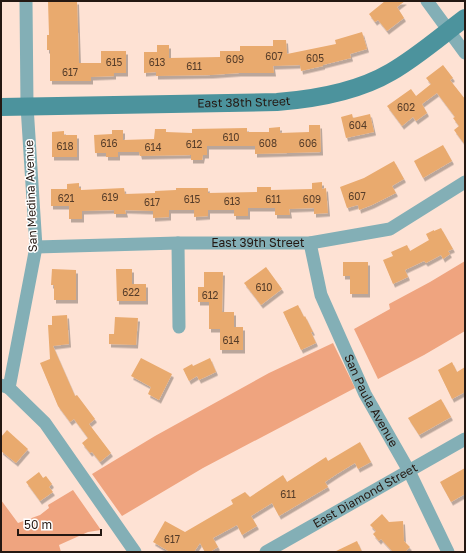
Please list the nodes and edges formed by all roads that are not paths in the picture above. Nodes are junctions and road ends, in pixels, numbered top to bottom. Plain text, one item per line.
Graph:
1 (26, 1) edge
2 (427, 1) edge
3 (465, 18) edge
4 (449, 30) junction
5 (465, 53) edge
6 (1, 106) edge
7 (27, 106) junction
8 (465, 182) edge
9 (178, 243) junction
10 (310, 243) junction
11 (36, 247) junction
12 (179, 327) dead end
13 (5, 387) edge
14 (465, 440) edge
15 (410, 471) junction
16 (135, 552) edge
17 (266, 552) edge
18 (448, 552) edge

1 - 7 street, San Medina Avenue
2 - 4 street
3 - 4 street, East 38th Street
4 - 5 street
4 - 7 street, East 38th Street
6 - 7 street, East 38th Street
7 - 11 street, San Medina Avenue
8 - 10 street, East 39th Street
9 - 10 street, East 39th Street
9 - 11 street, East 39th Street
9 - 12 street
10 - 15 street, San Paula Avenue
11 - 13 street, San Medina Avenue
13 - 16 street
14 - 15 street, East Diamond Street
15 - 17 street, East Diamond Street
15 - 18 street, San Paula Avenue

